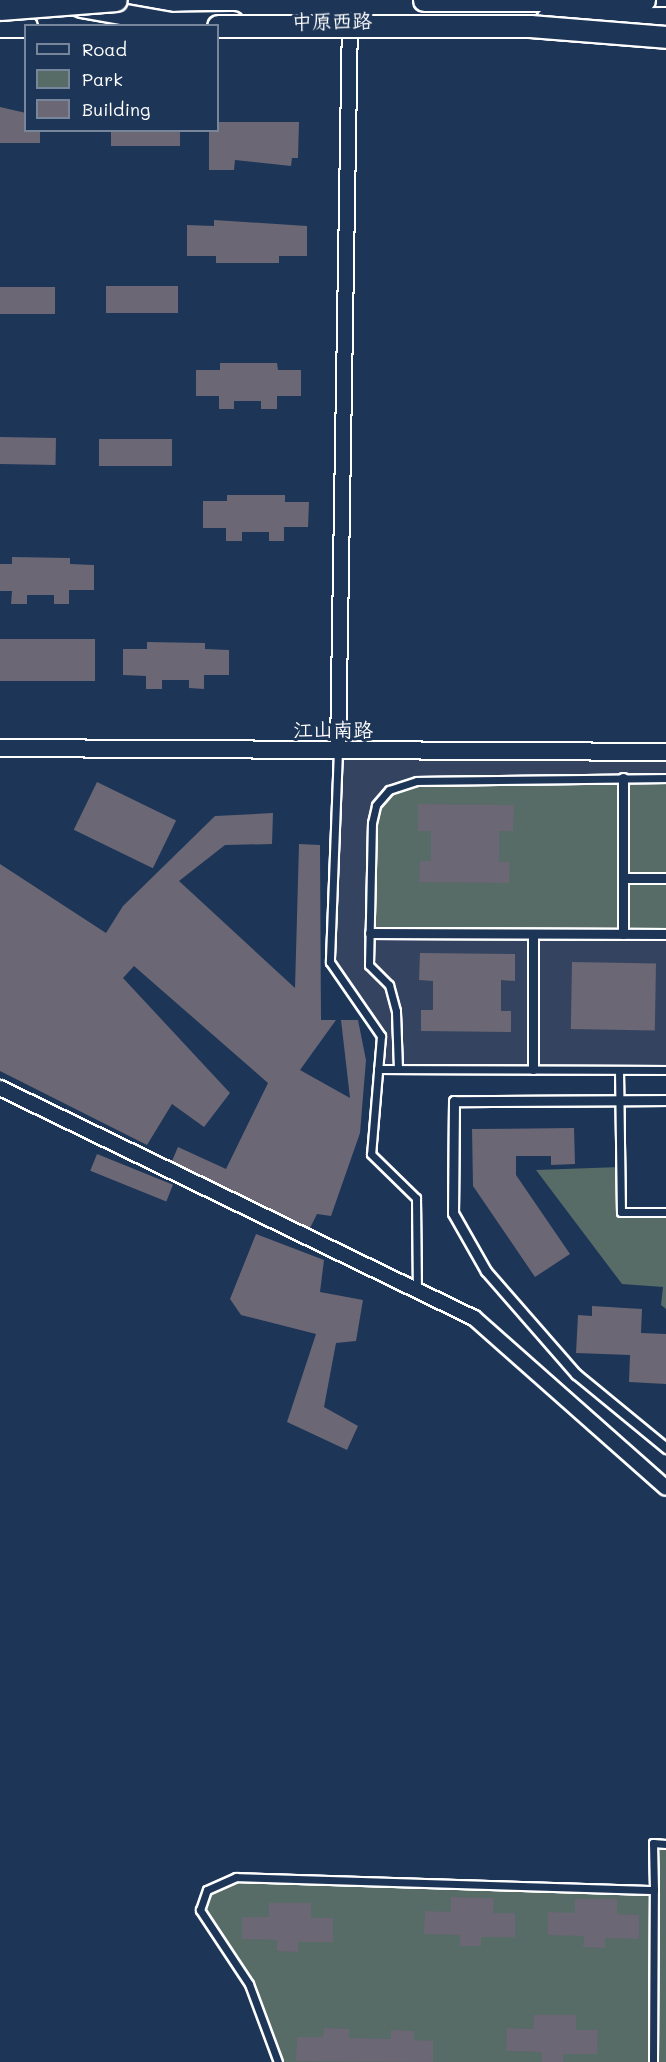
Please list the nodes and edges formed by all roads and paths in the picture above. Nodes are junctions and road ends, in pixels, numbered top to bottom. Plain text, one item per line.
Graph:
1 (116, 0) edge
2 (424, 0) edge
3 (558, 0) edge
4 (644, 0) edge
5 (0, 8) edge
6 (666, 18) edge
7 (350, 21) junction
8 (0, 26) edge
9 (24, 26) edge
10 (219, 26) edge
11 (666, 37) edge
12 (0, 748) edge
13 (338, 750) junction
14 (666, 752) edge
15 (623, 778) junction
16 (666, 778) edge
17 (624, 878) junction
18 (666, 878) edge
19 (370, 933) junction
20 (534, 934) junction
21 (624, 934) junction
22 (666, 934) edge
23 (378, 1069) junction
24 (398, 1069) junction
25 (533, 1070) junction
26 (619, 1070) junction
27 (666, 1070) edge
28 (0, 1088) edge
29 (619, 1100) junction
30 (666, 1100) edge
31 (666, 1212) edge
32 (417, 1290) junction
33 (666, 1448) edge
34 (666, 1488) edge
35 (666, 1844) edge
36 (654, 1890) junction
37 (278, 2062) edge
38 (653, 2062) edge

1 - 5 highway, bridge
2 - 3 highway
3 - 4 highway
5 - 7 main road, 中原西路
6 - 7 main road, 中原西路
7 - 13 street
8 - 9 highway
10 - 11 highway, bridge
12 - 13 street, 江山南路
13 - 14 street, 江山南路
13 - 23 lane
15 - 16 lane
15 - 17 street
15 - 19 lane
17 - 18 street
17 - 21 street
19 - 20 street
19 - 24 lane
20 - 21 street
20 - 25 street
21 - 22 street
23 - 24 lane
23 - 32 lane
24 - 25 lane
25 - 26 lane
26 - 27 lane
26 - 29 lane
28 - 32 street
29 - 30 street
29 - 31 lane
29 - 33 street
32 - 34 street
35 - 36 lane
36 - 37 lane
36 - 38 lane

